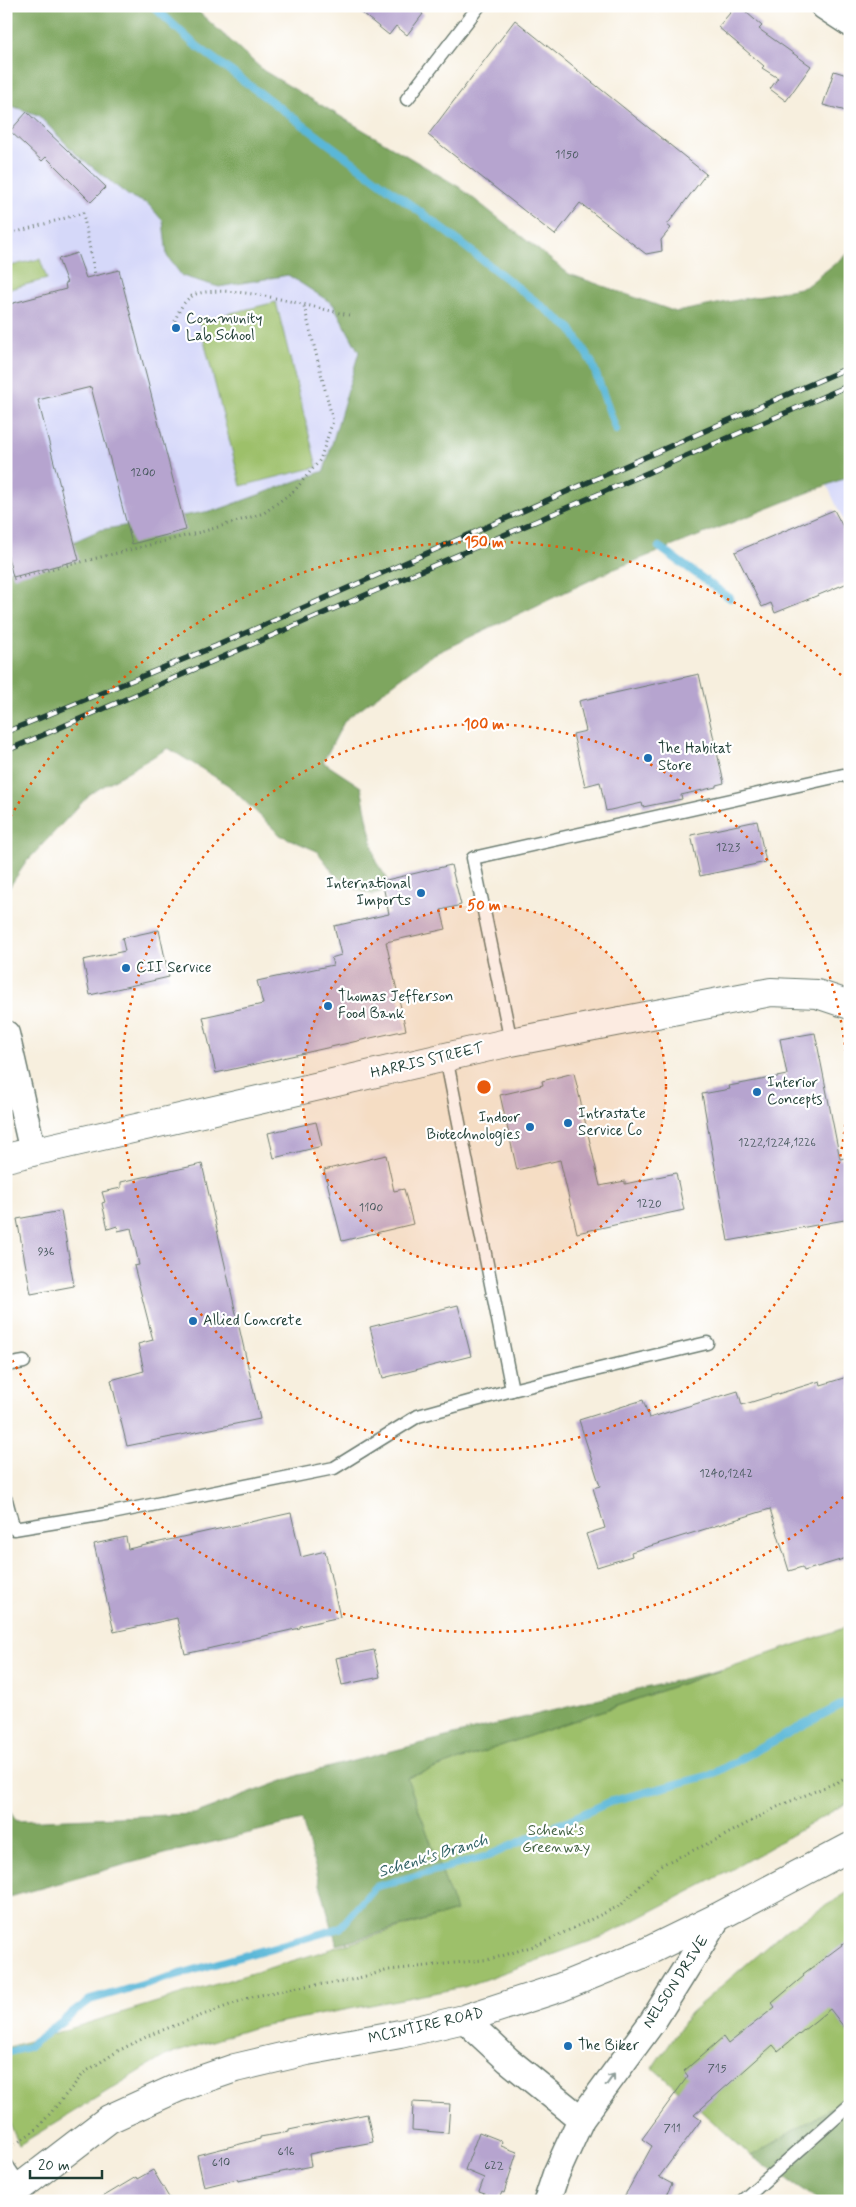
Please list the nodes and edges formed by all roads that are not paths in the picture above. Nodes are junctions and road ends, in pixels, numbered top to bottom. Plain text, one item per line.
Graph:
1 (479, 6) edge
2 (824, 6) edge
3 (850, 24) edge
4 (407, 100) dead end
5 (850, 778) edge
6 (850, 1005) edge
7 (6, 1034) edge
8 (511, 1042) junction
9 (446, 1057) junction
10 (33, 1152) junction
11 (6, 1158) edge
12 (707, 1343) dead end
13 (24, 1362) dead end
14 (6, 1365) edge
15 (512, 1390) junction
16 (6, 1500) edge
17 (850, 1847) edge
18 (718, 1918) junction
19 (464, 2019) junction
20 (850, 2105) edge
21 (581, 2119) junction
22 (6, 2164) edge
23 (14, 2192) edge
24 (547, 2201) edge
25 (742, 2201) edge

1 - 4 lane
2 - 3 street
5 - 8 lane
6 - 8 main road, HARRIS STREET
7 - 10 street
8 - 9 main road, HARRIS STREET
9 - 10 main road, HARRIS STREET
9 - 15 lane
10 - 11 main road, HARRIS STREET
12 - 15 lane
13 - 14 lane
15 - 16 lane
17 - 18 main road, MCINTIRE ROAD
18 - 19 main road, MCINTIRE ROAD
21 -> 18 street, NELSON DRIVE
19 - 21 street
19 - 23 main road, MCINTIRE ROAD
20 - 25 lane
21 - 24 street, NELSON DRIVE
22 - 23 lane

